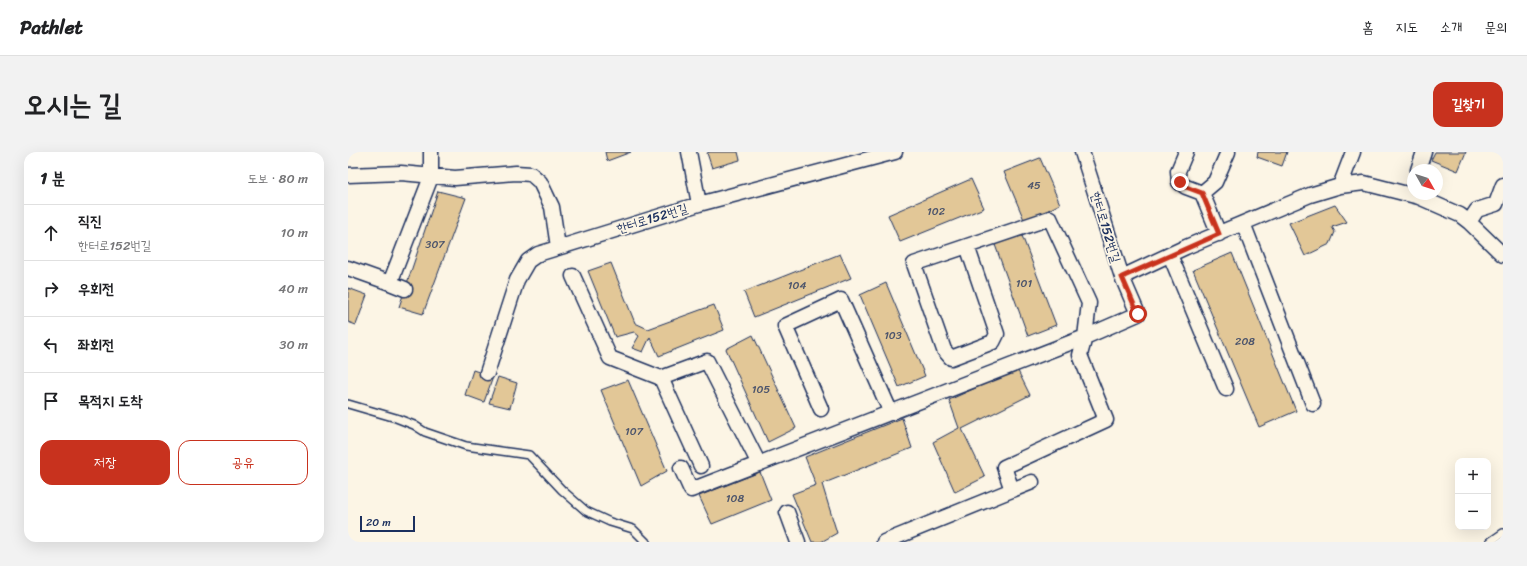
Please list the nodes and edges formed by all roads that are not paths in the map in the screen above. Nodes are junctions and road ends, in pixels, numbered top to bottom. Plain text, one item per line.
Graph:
1 (431, 152) edge
2 (688, 152) edge
3 (895, 152) edge
4 (1082, 152) edge
5 (1186, 152) edge
6 (1228, 152) edge
7 (1353, 152) edge
8 (1424, 152) edge
9 (1420, 164) edge
10 (348, 175) edge
11 (431, 176) junction
12 (1503, 185) edge
13 (1340, 186) junction
14 (1407, 189) edge
15 (1202, 193) junction
16 (1430, 200) edge
17 (699, 204) junction
18 (1469, 222) junction
19 (1243, 224) junction
20 (1219, 234) junction
21 (967, 246) junction
22 (558, 247) junction
23 (1170, 255) junction
24 (1503, 255) edge
25 (348, 268) edge
26 (573, 276) dead end
27 (1122, 277) junction
28 (390, 283) junction
29 (405, 289) dead end
30 (1085, 337) junction
31 (486, 373) dead end
32 (661, 378) junction
33 (1226, 390) dead end
34 (348, 404) edge
35 (1313, 404) dead end
36 (821, 409) dead end
37 (891, 413) junction
38 (759, 464) junction
39 (701, 466) dead end
40 (681, 468) dead end
41 (1032, 482) dead end
42 (1012, 490) junction
43 (787, 512) dead end
44 (1503, 533) edge
45 (646, 542) edge
46 (798, 542) edge
47 (884, 542) edge
48 (1490, 542) edge

1 - 11 street
2 - 17 street
3 - 17 street, 한터로152번길
4 - 27 street, 한터로152번길
5 - 15 street
6 - 15 street
7 - 13 street
8 - 9 street
10 - 11 street
11 - 22 street
11 - 28 street
12 - 18 street
13 - 14 street
13 - 19 street
15 - 20 street
16 - 18 street
17 - 22 street, 한터로152번길
18 - 24 street
19 - 20 street
19 - 35 street
20 - 23 street
21 - 21 street
21 - 30 street
22 - 31 street, 한터로152번길
23 - 27 street
23 - 33 street
25 - 28 street
26 - 32 street
27 - 30 street, 한터로152번길
28 - 29 street
30 - 37 street
30 - 42 street
32 - 38 street
32 - 39 street
34 - 45 lane
36 - 37 street
37 - 38 street
38 - 40 street
41 - 42 street
42 - 47 street
43 - 46 street
44 - 48 lane

